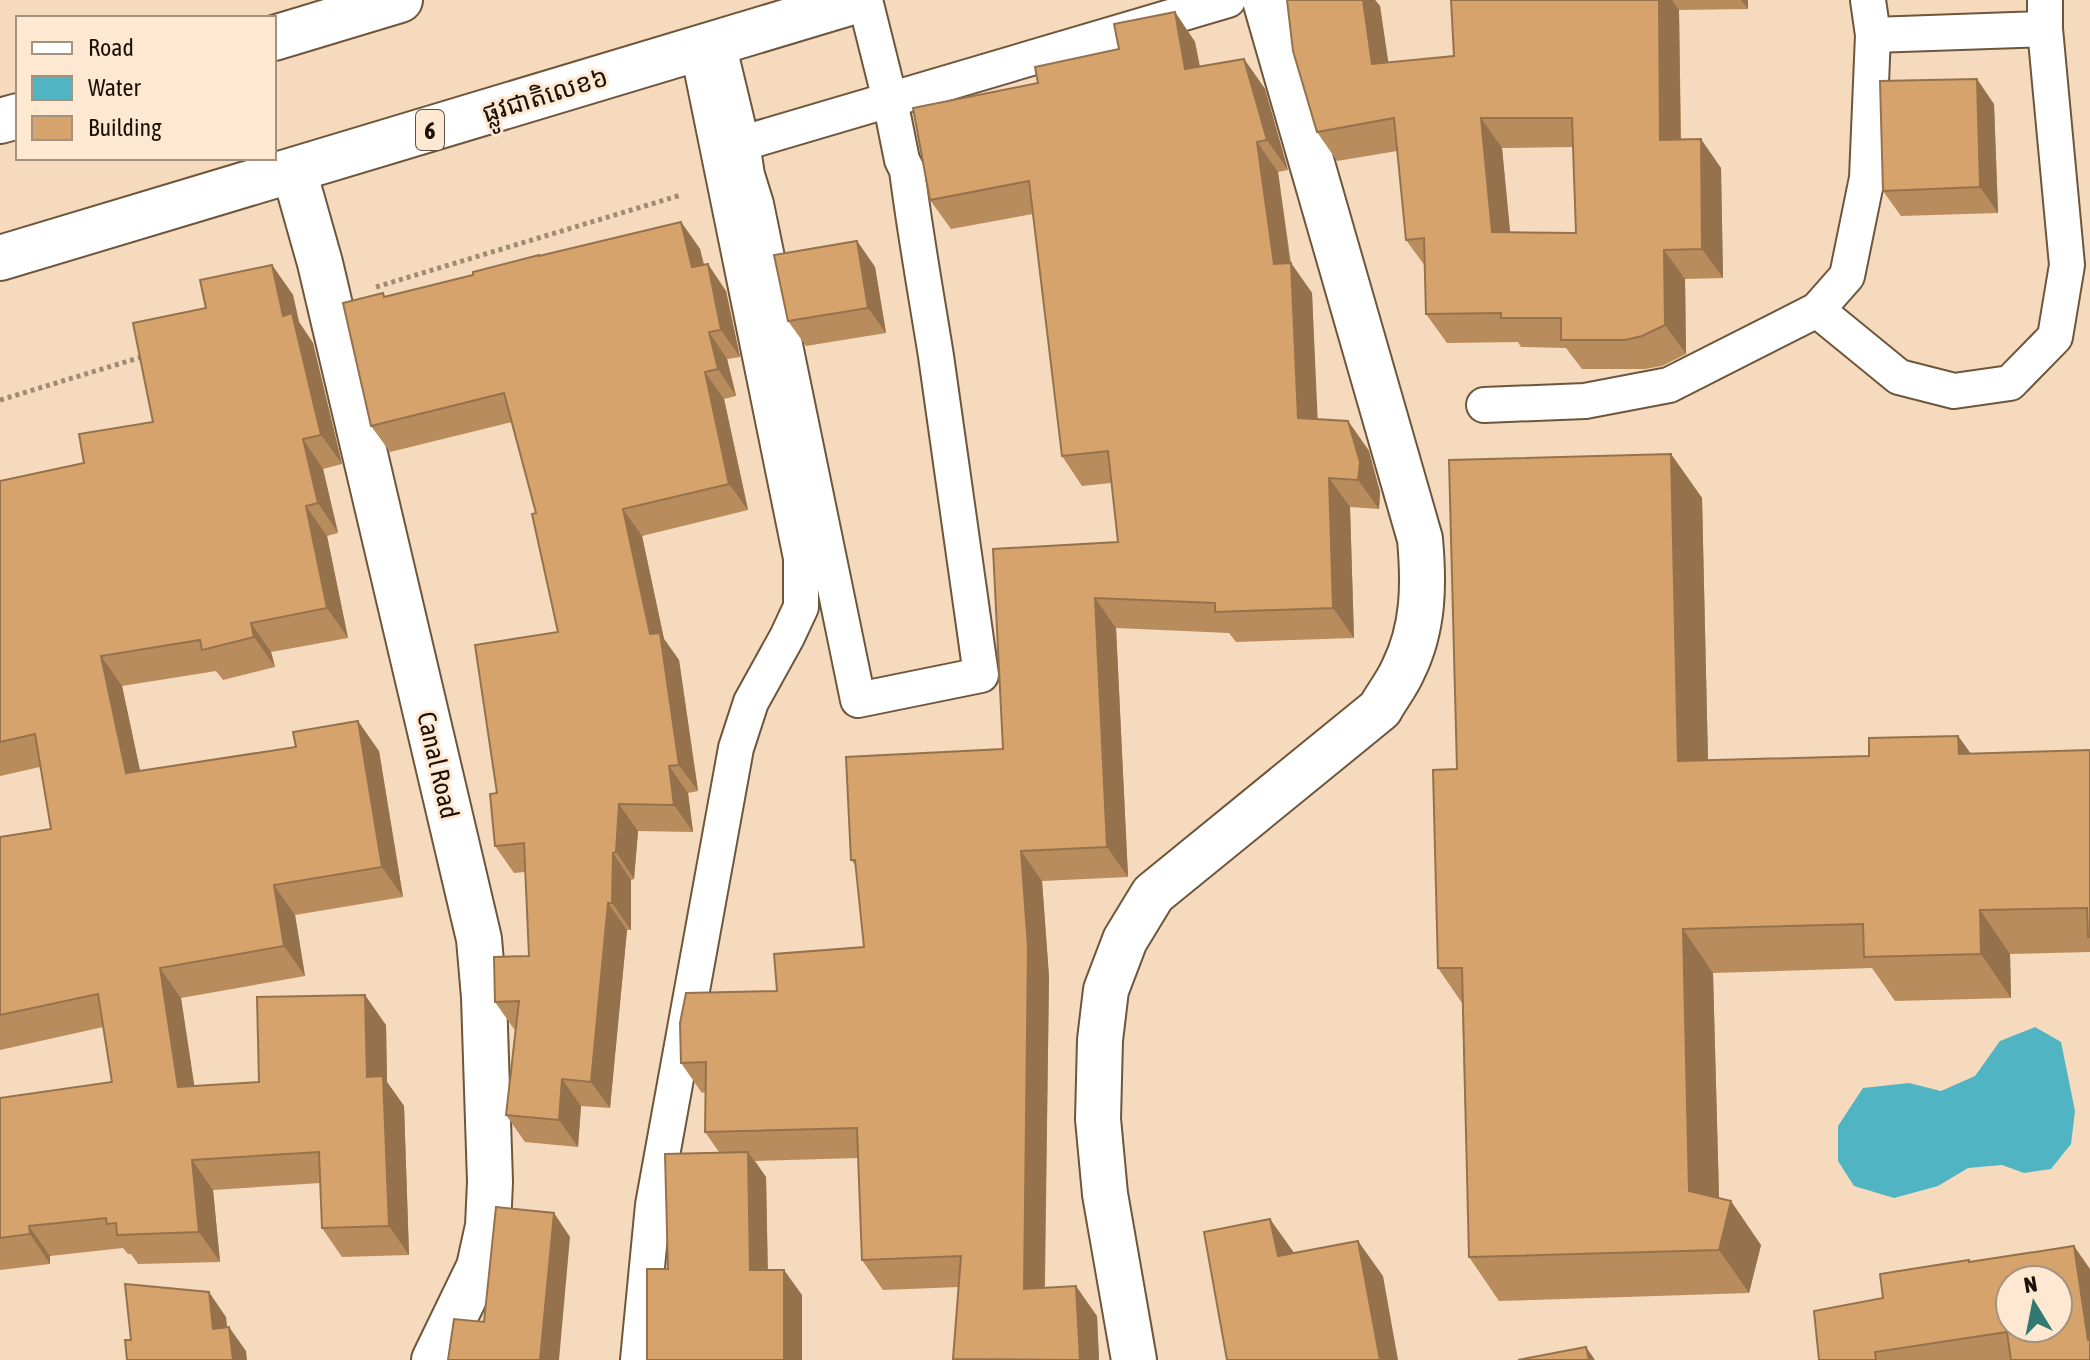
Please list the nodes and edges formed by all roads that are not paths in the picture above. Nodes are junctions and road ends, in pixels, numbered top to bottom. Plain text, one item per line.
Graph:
1 (400, 0) edge
2 (862, 0) edge
3 (1228, 0) edge
4 (1265, 0) edge
5 (1868, 0) edge
6 (2045, 14) edge
7 (1873, 35) junction
8 (276, 37) edge
9 (708, 46) junction
10 (890, 100) junction
11 (729, 158) junction
12 (294, 171) junction
13 (0, 258) edge
14 (1817, 310) junction
15 (1484, 405) dead end
16 (434, 1360) edge
17 (638, 1360) edge
18 (1134, 1360) edge

1 - 8 street
2 - 9 street, ផ្លូវជាតិលេខ៦ / 6
2 - 10 lane
3 - 10 lane
4 - 18 street
5 - 7 lane
6 - 7 lane
6 - 14 lane
7 - 14 lane
9 - 11 lane
9 - 12 street, ផ្លូវជាតិលេខ៦ / 6
10 - 11 lane
10 - 11 lane
11 - 17 lane
12 - 13 street, ផ្លូវជាតិលេខ៦ / 6
12 - 16 street, Canal Road
14 - 15 lane

